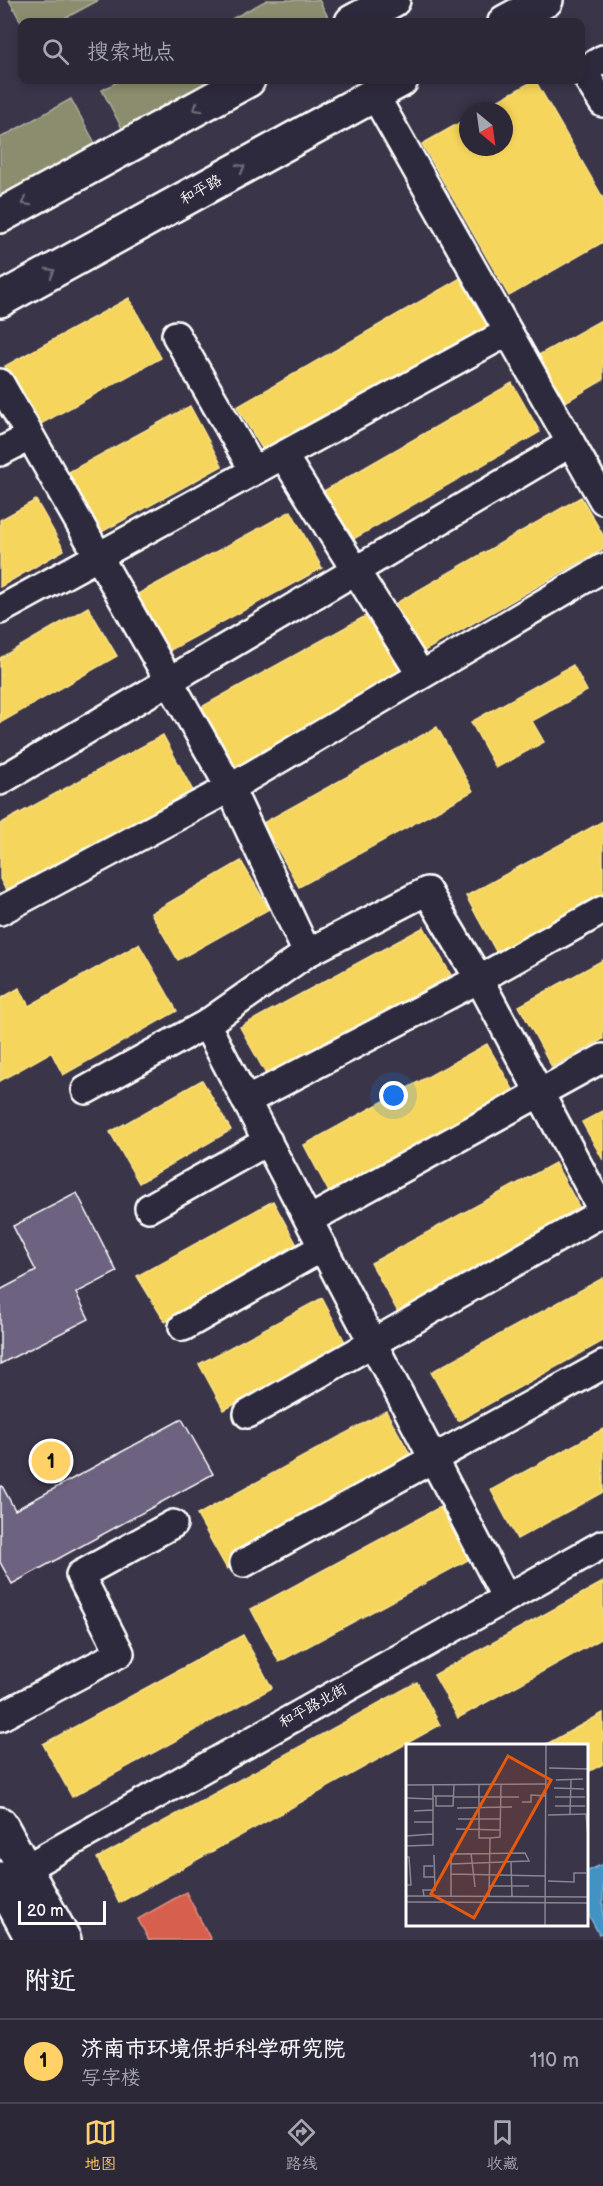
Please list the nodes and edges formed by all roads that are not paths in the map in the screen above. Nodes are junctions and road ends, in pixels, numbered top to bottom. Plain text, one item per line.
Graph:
1 (393, 0) edge
2 (546, 0) edge
3 (359, 18) edge
4 (512, 18) edge
5 (603, 59) edge
6 (585, 70) edge
7 (585, 74) edge
8 (241, 84) edge
9 (388, 87) edge
10 (603, 103) edge
11 (0, 216) edge
12 (0, 300) edge
13 (508, 332) junction
14 (176, 335) dead end
15 (0, 383) edge
16 (29, 437) junction
17 (571, 443) junction
18 (0, 453) edge
19 (283, 455) junction
20 (254, 471) junction
21 (603, 500) edge
22 (98, 556) junction
23 (603, 568) edge
24 (357, 571) junction
25 (0, 610) edge
26 (421, 675) junction
27 (170, 682) junction
28 (0, 781) edge
29 (230, 788) junction
30 (0, 910) edge
31 (603, 910) edge
32 (307, 953) junction
33 (479, 979) junction
34 (206, 1024) junction
35 (603, 1058) edge
36 (86, 1090) dead end
37 (540, 1093) junction
38 (246, 1101) junction
39 (268, 1141) junction
40 (149, 1208) dead end
41 (603, 1212) edge
42 (309, 1220) junction
43 (323, 1247) junction
44 (183, 1327) dead end
45 (373, 1344) junction
46 (603, 1365) edge
47 (248, 1414) dead end
48 (434, 1458) junction
49 (173, 1524) dead end
50 (603, 1544) edge
51 (244, 1563) dead end
52 (506, 1598) junction
53 (0, 1717) edge
54 (0, 1824) edge
55 (12, 1874) edge
56 (33, 1940) edge
57 (64, 1940) edge

1 - 3 main road
2 - 4 main road
5 - 6 street
7 - 10 street
8 -> 11 main road
12 -> 9 main road, 和平路
9 - 13 street
13 - 17 street
13 - 19 street
14 - 20 street
15 - 16 street
16 - 18 street
16 - 22 street
17 - 21 street
17 - 24 street
19 - 20 street
19 - 24 street
20 - 22 street
22 - 25 street
22 - 27 street
23 - 26 street
24 - 26 street
24 - 27 street
26 - 29 street
27 - 28 street
27 - 29 street
29 - 30 street
29 - 32 street
31 - 33 street
32 - 33 street
32 - 34 street
33 - 37 street
33 - 38 street
34 - 36 street
34 - 38 street
35 - 37 street
37 - 41 street
37 - 42 street
38 - 39 street
39 - 40 street
39 - 42 street
41 - 45 street
42 - 43 street
43 - 44 street
43 - 45 street
45 - 47 street
45 - 48 street
46 - 48 street
48 - 51 street
48 - 52 street
49 - 53 street
50 - 52 street, 和平路北街
52 - 55 street, 和平路北街
54 - 55 main road
55 - 56 main road
55 - 57 main road

